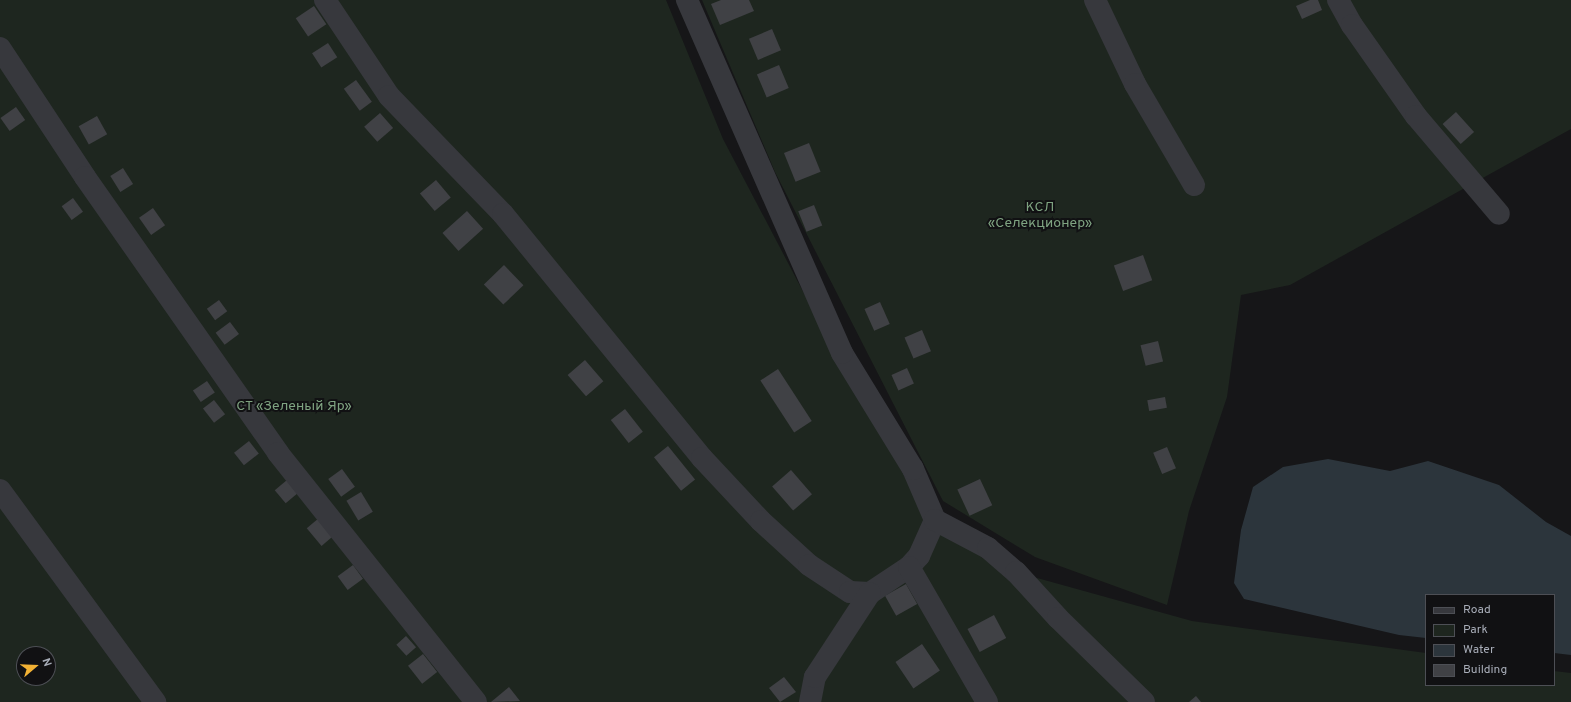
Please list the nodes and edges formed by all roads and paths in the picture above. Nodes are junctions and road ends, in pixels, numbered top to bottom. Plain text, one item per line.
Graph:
1 (325, 0) edge
2 (687, 0) edge
3 (1095, 0) edge
4 (1338, 0) edge
5 (0, 48) edge
6 (1194, 184) dead end
7 (1499, 214) dead end
8 (0, 490) edge
9 (935, 520) junction
10 (909, 567) junction
11 (870, 593) junction
12 (155, 702) edge
13 (476, 702) edge
14 (810, 702) edge
15 (987, 702) edge
16 (1144, 702) edge

1 - 11 street
2 - 9 street
3 - 6 street
4 - 7 street
5 - 13 street
8 - 12 street
9 - 10 street
9 - 16 street
10 - 11 street
10 - 15 street
11 - 14 street

